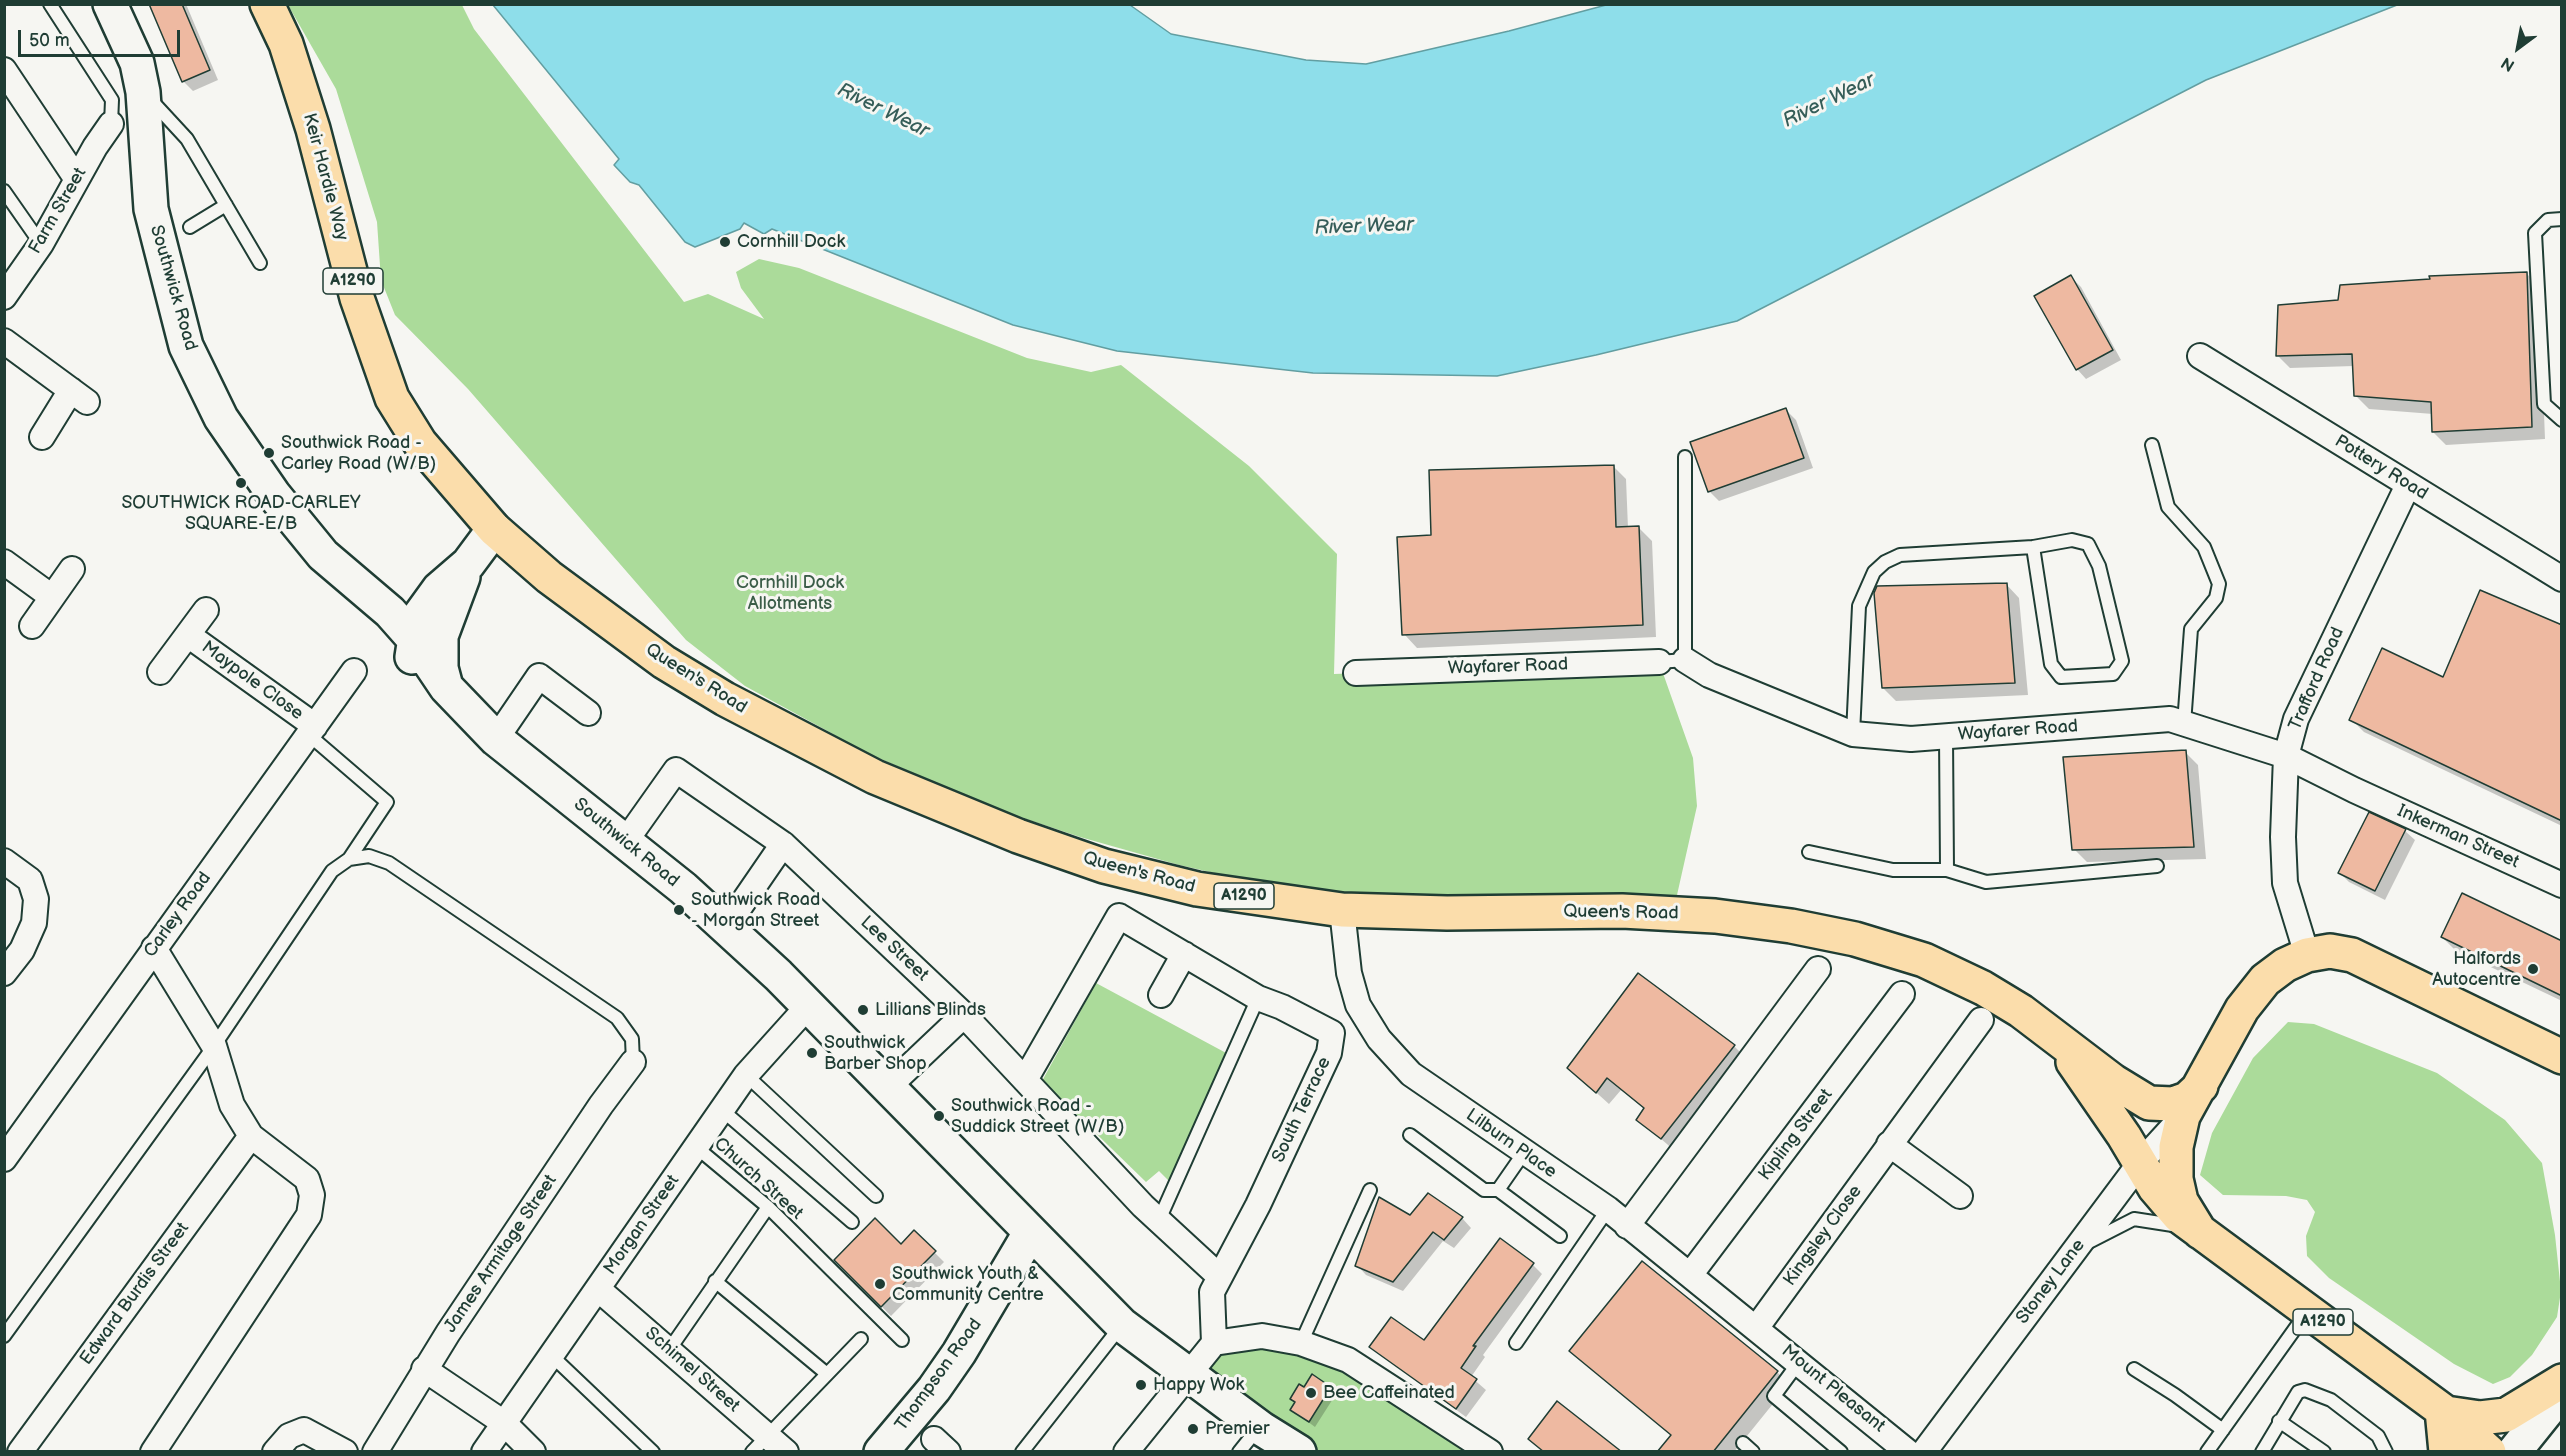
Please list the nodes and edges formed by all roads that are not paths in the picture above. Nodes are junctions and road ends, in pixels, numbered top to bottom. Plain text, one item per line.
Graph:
1 (50, 4) edge
2 (110, 4) edge
3 (267, 4) edge
4 (4, 70) edge
5 (143, 92) junction
6 (111, 124) joint
7 (76, 178) junction
8 (4, 191) edge
9 (226, 205) junction
10 (2562, 219) edge
11 (190, 227) dead end
12 (41, 244) junction
13 (260, 263) dead end
14 (4, 297) edge
15 (4, 341) edge
16 (2200, 356) dead end
17 (2562, 420) edge
18 (42, 437) dead end
19 (2152, 445) dead end
20 (1684, 457) dead end
21 (2408, 485) junction
22 (494, 529) junction
23 (2033, 547) junction
24 (4, 562) edge
25 (468, 564) junction
26 (72, 569) dead end
27 (2562, 579) edge
28 (365, 591) junction
29 (52, 597) junction
30 (206, 610) dead end
31 (32, 626) dead end
32 (188, 635) junction
33 (413, 638) junction
34 (1685, 660) junction
35 (1659, 662) joint
36 (354, 671) dead end
37 (160, 672) dead end
38 (1356, 673) dead end
39 (414, 679) junction
40 (446, 687) junction
41 (588, 713) dead end
42 (2184, 724) junction
43 (312, 731) junction
44 (1853, 734) junction
45 (1946, 736) junction
46 (496, 739) junction
47 (2286, 756) junction
48 (2354, 790) joint
49 (625, 842) junction
50 (783, 844) junction
51 (1809, 852) dead end
52 (349, 860) junction
53 (4, 861) edge
54 (2157, 866) dead end
55 (1947, 870) junction
56 (2562, 885) edge
57 (1342, 910) junction
58 (726, 927) junction
59 (154, 948) junction
60 (1184, 954) junction
61 (2307, 955) junction
62 (1818, 969) dead end
63 (4, 974) edge
64 (1902, 994) dead end
65 (1161, 995) dead end
66 (1258, 998) junction
67 (809, 1005) junction
68 (964, 1015) junction
69 (1980, 1020) dead end
70 (2516, 1033) junction
71 (2562, 1042) edge
72 (2060, 1043) junction
73 (214, 1046) junction
74 (2562, 1057) edge
75 (633, 1062) joint
76 (746, 1075) junction
77 (1025, 1080) junction
78 (889, 1086) junction
79 (2201, 1086) junction
80 (722, 1110) junction
81 (2183, 1116) junction
82 (1410, 1135) dead end
83 (251, 1136) junction
84 (1889, 1144) junction
85 (696, 1148) junction
86 (1523, 1154) junction
87 (4, 1159) edge
88 (2140, 1163) junction
89 (1370, 1190) dead end
90 (1498, 1190) junction
91 (876, 1196) dead end
92 (1960, 1196) dead end
93 (768, 1208) junction
94 (1608, 1209) junction
95 (1159, 1220) junction
96 (852, 1222) dead end
97 (1627, 1226) junction
98 (2200, 1232) junction
99 (1030, 1233) junction
100 (1560, 1236) dead end
101 (2074, 1251) junction
102 (1689, 1275) junction
103 (1220, 1277) junction
104 (715, 1281) junction
105 (598, 1289) junction
106 (2308, 1311) junction
107 (1122, 1325) junction
108 (1756, 1328) junction
109 (4, 1336) edge
110 (861, 1339) dead end
111 (902, 1340) dead end
112 (1516, 1342) dead end
113 (1301, 1343) junction
114 (1214, 1344) junction
115 (669, 1350) junction
116 (552, 1356) junction
117 (1799, 1362) junction
118 (424, 1369) junction
119 (2134, 1369) dead end
120 (826, 1374) junction
121 (1190, 1375) junction
122 (2562, 1381) edge
123 (2562, 1392) edge
124 (2444, 1412) junction
125 (2280, 1420) junction
126 (504, 1423) junction
127 (1259, 1426) junction
128 (2223, 1430) junction
129 (761, 1443) edge
130 (1743, 1443) dead end
131 (20, 1452) edge
132 (153, 1452) edge
133 (275, 1452) edge
134 (345, 1452) edge
135 (375, 1452) edge
136 (484, 1452) edge
137 (533, 1452) edge
138 (653, 1452) edge
139 (786, 1452) edge
140 (881, 1452) edge
141 (1022, 1452) edge
142 (1126, 1452) edge
143 (1239, 1452) edge
144 (1299, 1452) edge
145 (1490, 1452) edge
146 (1753, 1452) edge
147 (1840, 1452) edge
148 (1908, 1452) edge
149 (1924, 1452) edge
150 (2207, 1452) edge
151 (2262, 1452) edge
152 (2324, 1452) edge
153 (2386, 1452) edge
154 (2446, 1452) edge
155 (2489, 1452) edge
156 (2514, 1452) edge

1 - 6 lane
2 - 5 main road, Southwick Road
3 - 22 main road, Keir Hardie Way / A1290
4 - 7 street
5 - 9 lane
5 - 28 main road, Southwick Road
6 - 7 street, Farm Street
7 - 12 street, Farm Street
8 - 12 lane
9 - 11 lane
9 - 13 lane
10 - 17 lane
12 - 14 street, Farm Street
15 - 18 street
16 - 21 street, Pottery Road
19 - 42 lane
20 - 34 lane
21 - 27 street, Pottery Road
21 - 47 street, Trafford Road
22 - 25 main road
22 - 57 main road, Queen's Road / A1290
23 - 23 lane
23 - 44 lane
24 - 29 street
25 - 33 main road
25 - 40 main road
26 - 29 street
28 - 33 main road, Southwick Road
28 - 39 main road, Southwick Road
29 - 31 street
30 - 32 street, Maypole Close
32 - 37 street, Maypole Close
32 - 43 street, Maypole Close
33 - 39 main road
33 - 40 main road, Southwick Road
34 - 35 lane
34 - 44 street, Wayfarer Road
35 - 38 street, Wayfarer Road
36 - 43 street, Carley Road
39 - 46 main road, Southwick Road
40 - 46 main road, Southwick Road
41 - 46 street
42 - 45 street, Wayfarer Road
42 - 47 street, Wayfarer Road
43 - 52 lane
43 - 59 street, Carley Road
44 - 45 street, Wayfarer Road
45 - 55 lane
46 - 49 main road, Southwick Road
47 - 48 street, Wayfarer Road
47 - 61 street, Trafford Road
48 - 56 street, Inkerman Street
49 - 50 street, Lee Street
49 - 58 main road, Southwick Road
50 - 58 street
50 - 68 street, Lee Street
51 - 55 lane
52 - 73 lane
52 - 75 lane
53 - 63 street
54 - 55 lane
57 - 72 main road, Queen's Road / A1290
57 - 86 street, Lilburn Place
58 - 67 main road, Southwick Road
59 - 73 street
59 - 87 street, Carley Road
60 - 65 street
60 - 66 street, South Terrace
60 - 77 street, South Terrace
61 - 70 main road, A1290
61 - 79 main road, A1290
62 - 97 street
64 - 102 street, Kipling Street
66 - 95 lane
66 - 103 street, South Terrace
67 - 76 street, Morgan Street
67 - 78 main road, Southwick Road
68 - 77 street, Lee Street
68 - 78 street
69 - 84 street, Kingsley Close
70 - 71 main road
70 - 74 main road, A1290
72 - 79 main road, A1290
72 - 88 main road, A1290
73 - 83 street
73 - 109 lane
75 - 118 street, James Armitage Street
76 - 80 street, Morgan Street
76 - 91 lane
77 - 95 street, Lee Street
78 - 99 main road, Southwick Road
79 - 81 main road, A1290
80 - 85 street, Morgan Street
80 - 96 lane
81 - 88 street, Stoney Lane
81 - 98 main road, A1290
82 - 90 lane
83 - 131 street, Edward Burdis Street
83 - 132 street
84 - 92 street
84 - 108 street, Kingsley Close
85 - 93 lane, Church Street
85 - 105 street, Morgan Street
86 - 90 lane
86 - 94 street, Lilburn Place
88 - 98 main road, A1290
88 - 101 street, Stoney Lane
89 - 113 lane
90 - 100 lane
93 - 104 lane
93 - 111 lane, Church Street
94 - 97 street, Lilburn Place
94 - 112 lane
95 - 103 street, Lee Street
97 - 102 street, Lilburn Place
98 - 101 lane
98 - 106 main road, A1290
99 - 107 main road, Southwick Road
99 - 140 main road, Thompson Road
101 - 149 street, Stoney Lane
102 - 108 street, Lilburn Place
103 - 114 street, South Terrace
104 - 115 lane
104 - 120 lane
105 - 115 street, Schimel Street
105 - 116 street, Morgan Street
106 - 124 main road, A1290
106 - 128 lane
107 - 121 main road, Southwick Road
107 - 141 lane
108 - 117 street, Mount Pleasant
110 - 120 lane
113 - 114 street
113 - 145 street
114 - 121 street
115 - 129 street, Schimel Street
116 - 126 street, Morgan Street
116 - 138 lane
117 - 147 lane
117 - 148 street, Mount Pleasant
118 - 126 street
118 - 135 street, James Armitage Street
119 - 128 lane
120 - 129 lane
121 - 127 main road, Southwick Road
121 - 142 street
122 - 124 main road, A1290
123 - 156 main road
124 - 154 main road
124 - 155 main road, A1290
125 - 151 lane
125 - 152 lane
125 - 153 lane
126 - 136 street, Morgan Street
126 - 137 street
127 - 143 lane
127 - 144 main road, Southwick Road
128 - 150 lane
129 - 139 street, Schimel Street
130 - 146 lane
133 - 134 street

